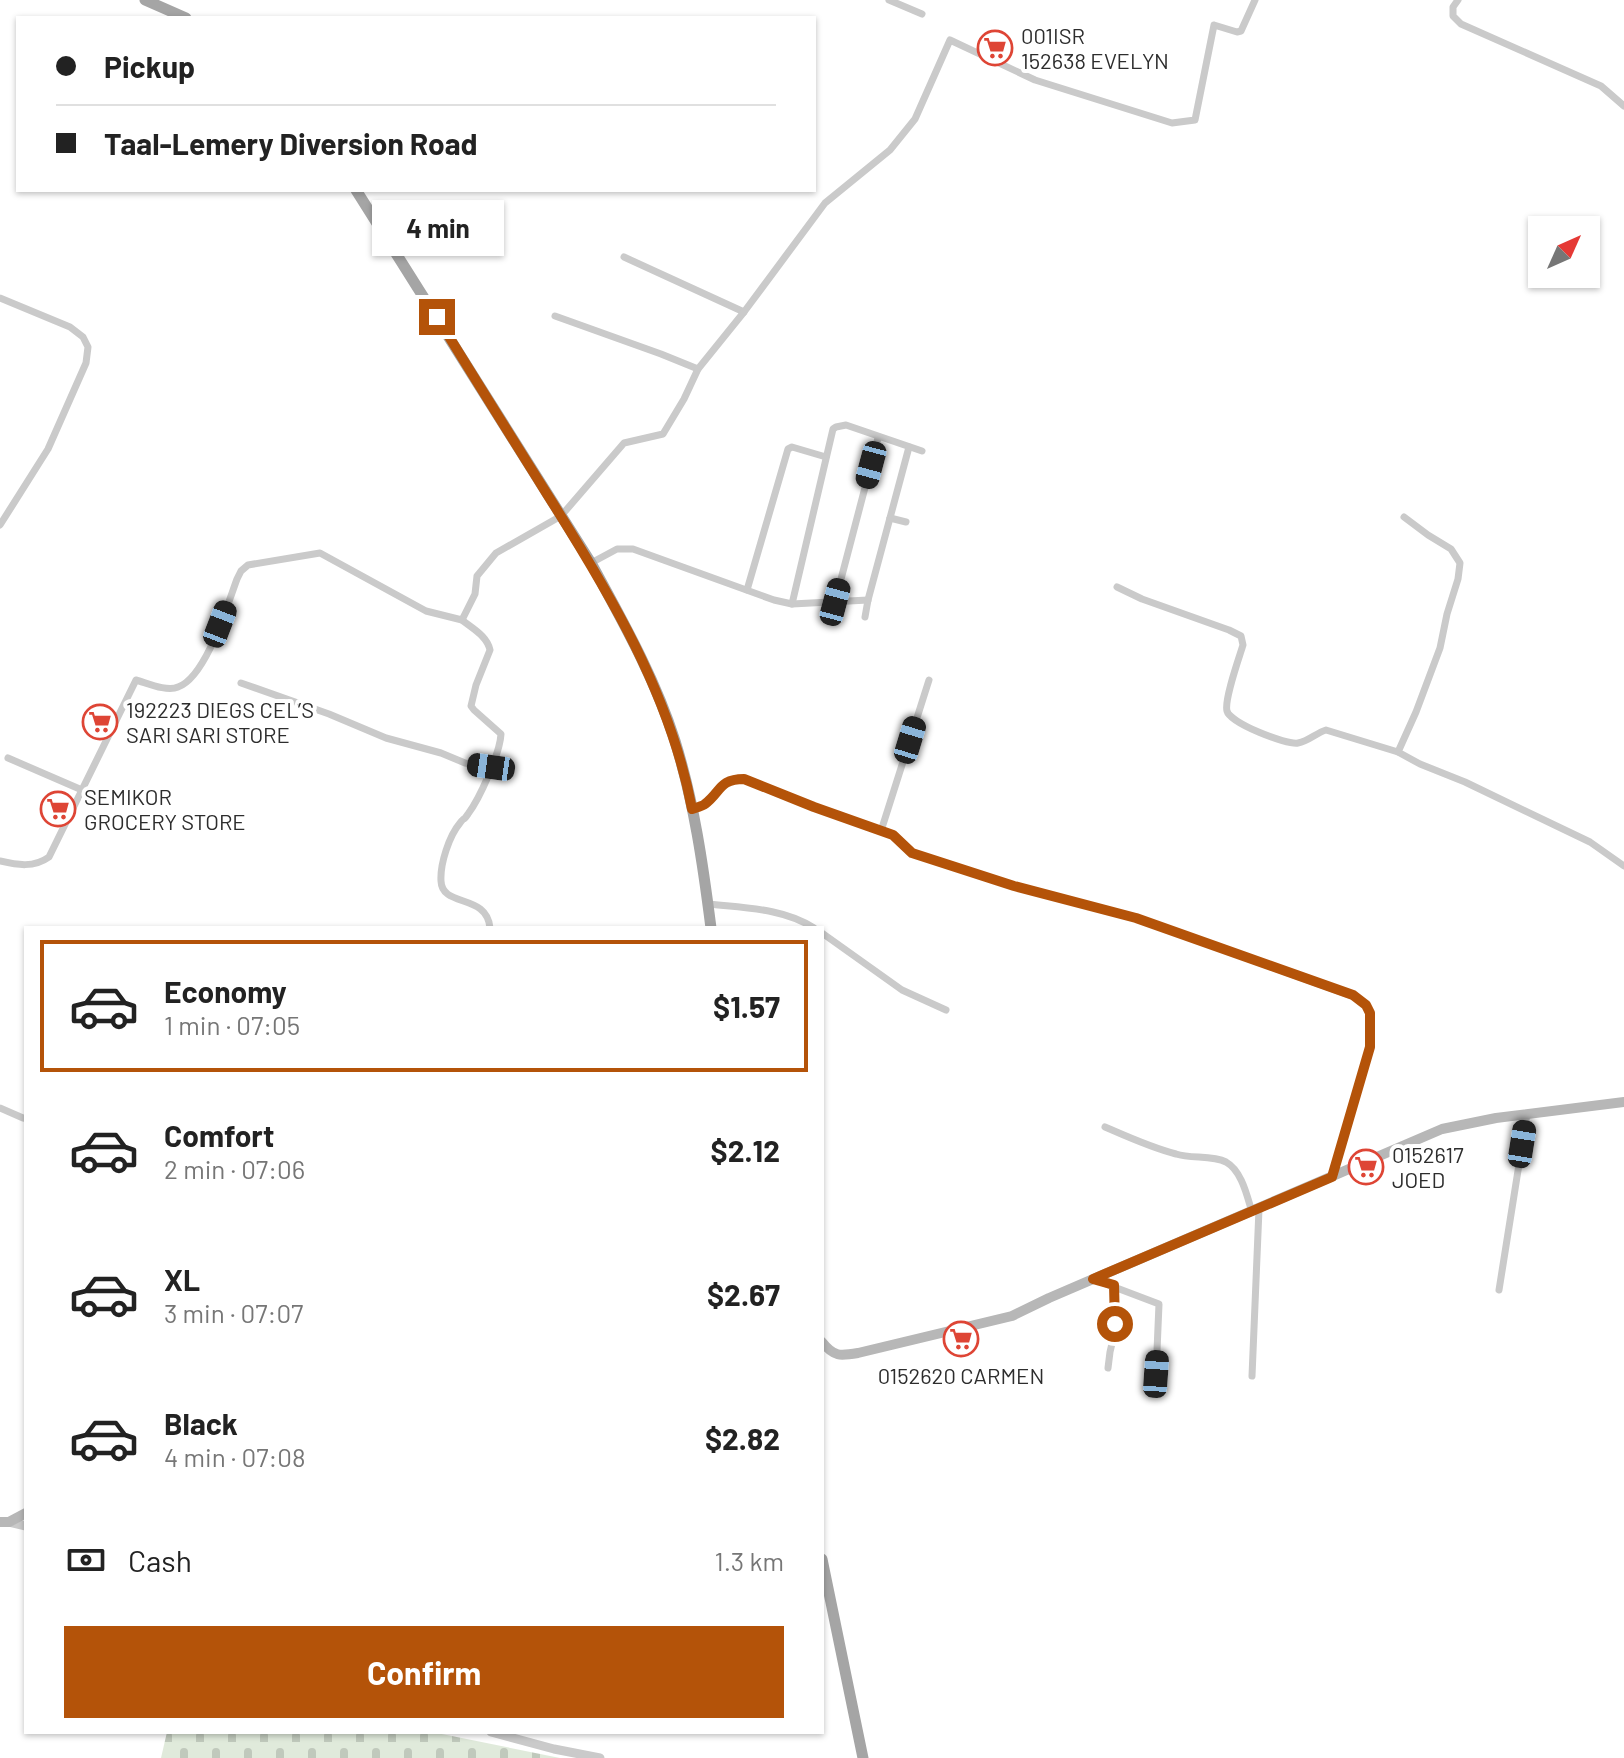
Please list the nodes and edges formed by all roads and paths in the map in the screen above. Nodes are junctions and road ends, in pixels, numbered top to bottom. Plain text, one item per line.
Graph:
1 (145, 0) edge
2 (889, 0) edge
3 (1255, 0) edge
4 (1458, 0) edge
5 (922, 14) dead end
6 (181, 16) edge
7 (1624, 106) edge
8 (357, 192) edge
9 (624, 257) dead end
10 (0, 298) edge
11 (744, 312) junction
12 (555, 316) dead end
13 (698, 369) junction
14 (878, 438) junction
15 (909, 447) junction
16 (922, 451) dead end
17 (826, 457) junction
18 (561, 516) junction
19 (1404, 517) dead end
20 (890, 518) junction
21 (906, 522) dead end
22 (0, 525) edge
23 (591, 563) junction
24 (1117, 587) dead end
25 (747, 590) junction
26 (868, 600) junction
27 (835, 602) junction
28 (792, 604) junction
29 (865, 617) dead end
30 (462, 620) junction
31 (929, 680) dead end
32 (241, 683) dead end
33 (1398, 752) junction
34 (8, 758) dead end
35 (491, 767) junction
36 (82, 790) junction
37 (692, 809) junction
38 (881, 831) junction
39 (0, 861) edge
40 (1624, 866) edge
41 (708, 904) junction
42 (490, 926) edge
43 (711, 926) edge
44 (811, 926) edge
45 (824, 934) edge
46 (946, 1010) dead end
47 (1624, 1102) edge
48 (0, 1108) edge
49 (1527, 1114) junction
50 (23, 1118) dead end
51 (1105, 1127) dead end
52 (1332, 1177) junction
53 (1255, 1210) junction
54 (1093, 1279) junction
55 (1114, 1285) junction
56 (1499, 1290) dead end
57 (824, 1345) edge
58 (1108, 1368) dead end
59 (1156, 1374) dead end
60 (1252, 1376) dead end
61 (24, 1514) edge
62 (5, 1522) edge
63 (824, 1569) edge
64 (498, 1734) edge
65 (600, 1758) edge
66 (863, 1758) edge

1 - 6 main road
2 - 5 street
3 - 11 street
4 - 7 street
8 - 18 main road
9 - 11 street
10 - 22 street
11 - 13 street
12 - 13 street
13 - 18 street
14 - 15 street
14 - 17 street
14 - 27 street
15 - 16 street
15 - 20 street
17 - 25 street
17 - 28 street
18 - 23 main road
18 - 30 street
19 - 33 street
20 - 21 street
20 - 26 street
23 - 25 street
23 - 37 main road
24 - 33 street
25 - 28 street
26 - 27 street
26 - 29 street
27 - 28 street
30 - 35 street
30 - 36 street
31 - 38 street
32 - 35 street
33 - 40 street
34 - 36 street
35 - 42 street
36 - 39 street
37 - 38 street
37 - 41 main road
38 - 52 street
41 - 43 main road
41 - 44 street
45 - 46 street
47 - 49 main road
48 - 50 street
49 - 52 main road
49 - 56 street
51 - 53 street
52 - 53 main road
53 - 54 main road
53 - 60 street
54 - 55 street
54 - 57 main road
55 - 58 street
55 - 59 street
61 - 62 main road
63 - 66 main road
64 - 65 street

